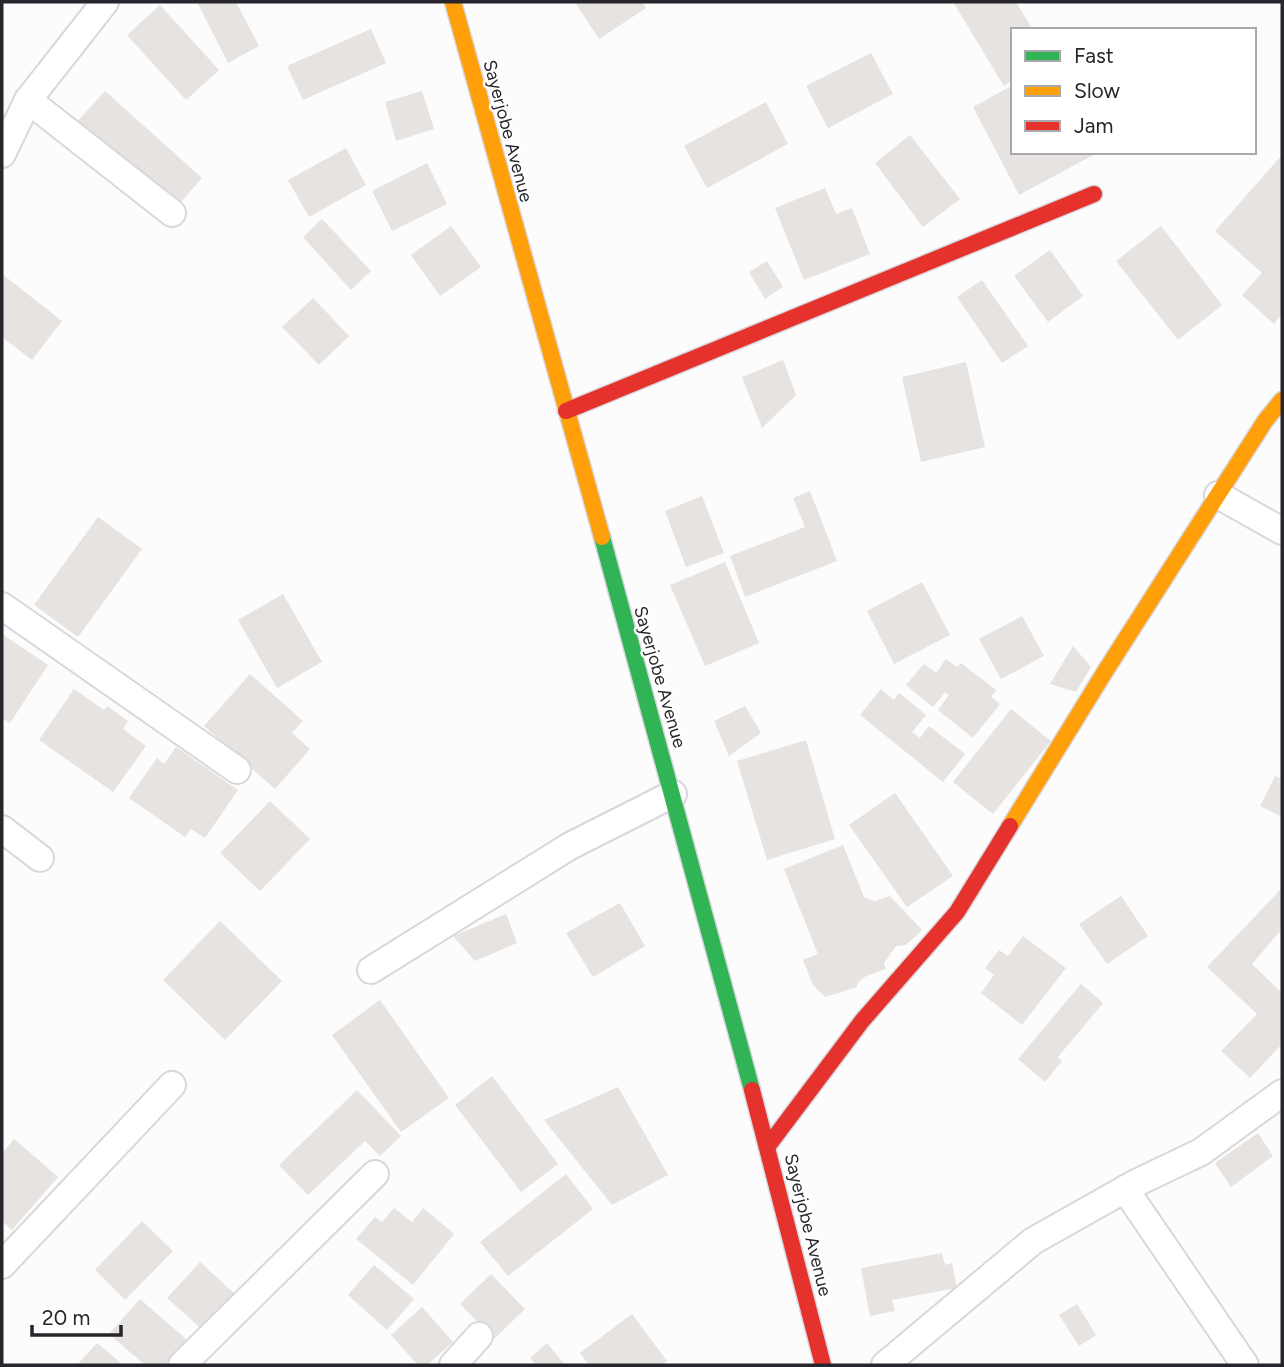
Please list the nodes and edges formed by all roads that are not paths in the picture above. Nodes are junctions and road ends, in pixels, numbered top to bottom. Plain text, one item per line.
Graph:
1 (105, 2) edge
2 (453, 2) edge
3 (28, 100) junction
4 (2, 155) edge
5 (1094, 194) dead end
6 (172, 213) dead end
7 (1282, 400) edge
8 (566, 411) junction
9 (1219, 495) junction
10 (1282, 531) edge
11 (2, 606) edge
12 (237, 770) dead end
13 (673, 794) junction
14 (2, 829) edge
15 (40, 859) dead end
16 (371, 970) dead end
17 (172, 1085) dead end
18 (1282, 1093) edge
19 (768, 1146) junction
20 (375, 1174) dead end
21 (1125, 1189) junction
22 (2, 1265) edge
23 (479, 1336) dead end
24 (182, 1365) edge
25 (453, 1365) edge
26 (823, 1365) edge
27 (885, 1365) edge
28 (1245, 1365) edge

1 - 3 street
2 - 8 street, Sayerjobe Avenue
3 - 4 street
3 - 6 street
5 - 8 street
7 - 9 street
8 - 13 street, Sayerjobe Avenue
9 - 10 street
9 - 19 street
11 - 12 street
13 - 16 street
13 - 19 street, Sayerjobe Avenue
14 - 15 street
17 - 22 street
18 - 21 street
19 - 26 street, Sayerjobe Avenue
20 - 24 street
21 - 27 street
21 - 28 street
23 - 25 street

